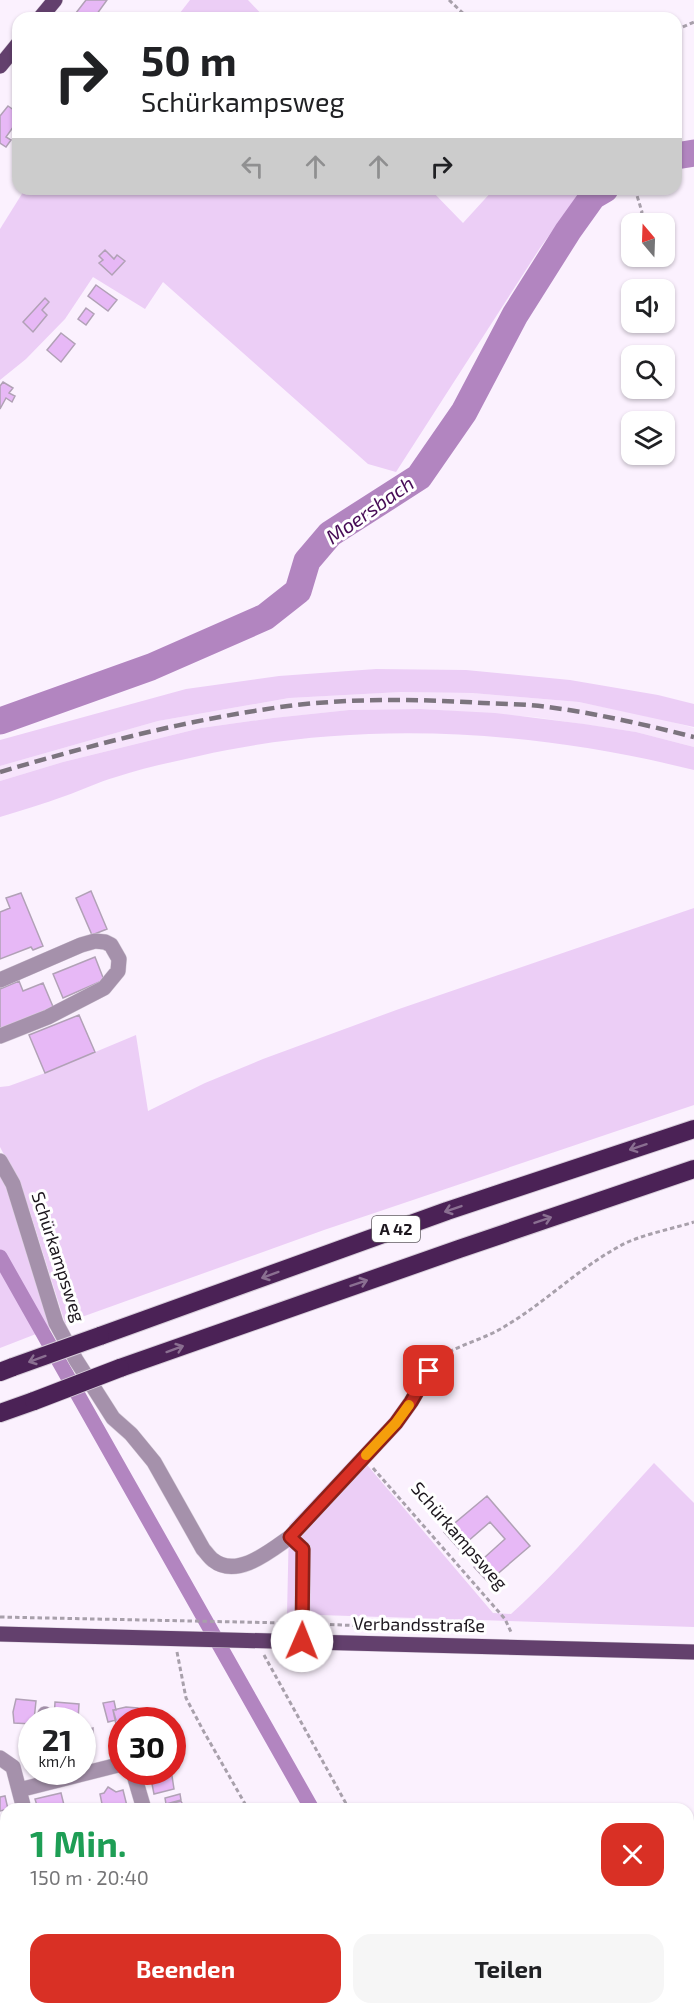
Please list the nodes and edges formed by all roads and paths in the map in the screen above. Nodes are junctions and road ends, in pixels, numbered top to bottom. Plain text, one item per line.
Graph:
1 (55, 0) edge
2 (449, 0) edge
3 (45, 12) edge
4 (462, 12) edge
5 (12, 51) edge
6 (0, 66) edge
7 (637, 195) edge
8 (642, 213) edge
9 (0, 980) edge
10 (0, 1036) edge
11 (694, 1129) edge
12 (0, 1161) edge
13 (694, 1169) edge
14 (694, 1222) edge
15 (436, 1358) joint
16 (7, 1370) edge
17 (0, 1413) edge
18 (364, 1458) junction
19 (290, 1537) junction
20 (0, 1617) edge
21 (302, 1623) junction
22 (477, 1630) dead end
23 (500, 1631) dead end
24 (0, 1634) edge
25 (182, 1639) junction
26 (511, 1639) junction
27 (302, 1641) junction
28 (694, 1652) edge
29 (273, 1653) dead end
30 (0, 1758) edge
31 (33, 1785) edge
32 (137, 1785) edge
33 (19, 1790) junction
34 (22, 1803) edge
35 (142, 1803) edge
36 (245, 1803) edge
37 (346, 1803) edge

1 - 3 main road
2 - 4 path
5 - 6 main road
7 - 8 path
9 - 10 street
11 -> 16 highway, A 42, bridge
12 - 19 street, Schürkampsweg
17 -> 13 highway, A 42, bridge
14 - 15 path
15 - 18 street, Schürkampsweg
18 - 19 street, Schürkampsweg
18 - 26 path, Schürkampsweg
19 - 21 street
20 - 21 path
21 - 22 path
21 - 27 street
23 - 26 path
24 - 25 main road, Verbandsstraße
25 - 27 main road, Verbandsstraße
25 - 36 path
26 - 27 main road, Verbandsstraße
26 - 28 main road, Verbandsstraße
29 - 37 path
30 - 33 street
31 - 33 street
32 - 35 street
33 - 34 street

